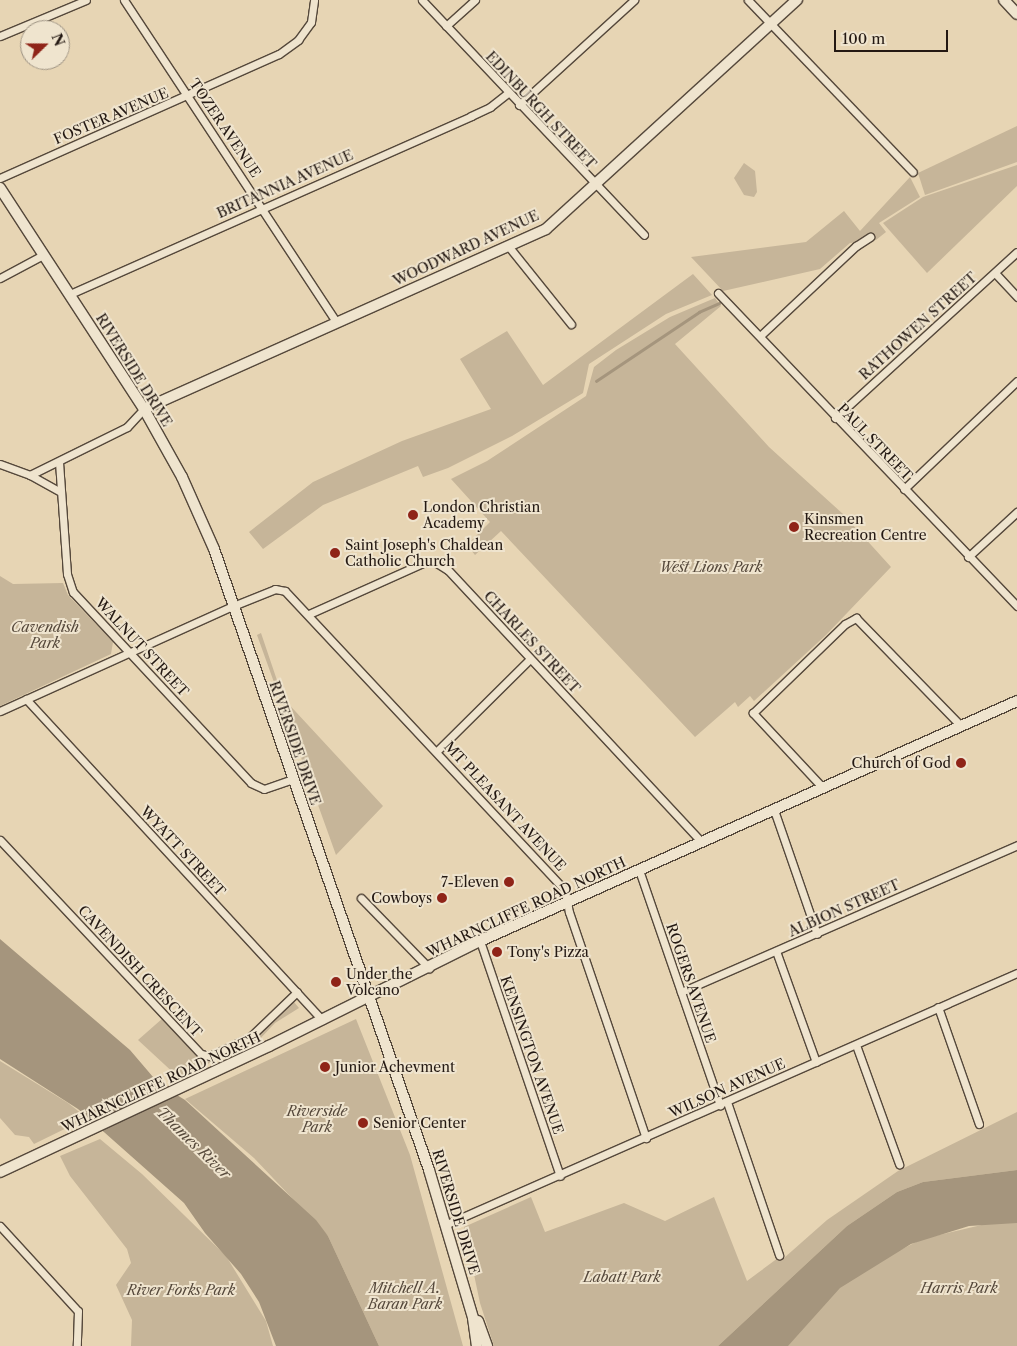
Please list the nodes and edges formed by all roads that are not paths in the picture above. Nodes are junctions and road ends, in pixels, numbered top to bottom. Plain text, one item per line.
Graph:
1 (86, 0) edge
2 (124, 0) edge
3 (314, 0) edge
4 (422, 0) edge
5 (475, 0) edge
6 (634, 0) edge
7 (748, 0) edge
8 (797, 0) edge
9 (1004, 0) edge
10 (1017, 14) edge
11 (770, 24) junction
12 (446, 26) junction
13 (0, 36) edge
14 (508, 92) junction
15 (189, 96) junction
16 (519, 105) junction
17 (913, 172) dead end
18 (0, 178) edge
19 (595, 186) junction
20 (0, 188) edge
21 (263, 208) junction
22 (644, 235) dead end
23 (870, 237) dead end
24 (509, 247) junction
25 (1017, 252) edge
26 (43, 255) junction
27 (995, 273) junction
28 (0, 278) edge
29 (718, 293) dead end
30 (70, 294) junction
31 (1017, 297) edge
32 (336, 322) junction
33 (570, 324) dead end
34 (760, 336) junction
35 (1017, 381) edge
36 (144, 409) junction
37 (835, 418) junction
38 (59, 462) junction
39 (0, 464) edge
40 (30, 475) junction
41 (904, 490) junction
42 (61, 492) junction
43 (1017, 512) edge
44 (968, 557) junction
45 (233, 606) junction
46 (1017, 606) edge
47 (309, 614) junction
48 (130, 651) junction
49 (530, 659) junction
50 (26, 699) junction
51 (1017, 701) edge
52 (0, 711) edge
53 (961, 726) junction
54 (437, 750) junction
55 (293, 779) junction
56 (823, 788) junction
57 (774, 810) junction
58 (0, 840) edge
59 (702, 842) junction
60 (1017, 845) edge
61 (639, 870) junction
62 (361, 898) dead end
63 (568, 901) junction
64 (817, 934) junction
65 (480, 941) junction
66 (776, 951) junction
67 (429, 968) junction
68 (1017, 973) edge
69 (297, 992) junction
70 (681, 992) junction
71 (370, 997) junction
72 (938, 1007) junction
73 (322, 1020) junction
74 (856, 1045) junction
75 (816, 1062) junction
76 (723, 1103) junction
77 (979, 1124) dead end
78 (646, 1138) junction
79 (899, 1164) dead end
80 (0, 1172) edge
81 (560, 1176) junction
82 (446, 1224) junction
83 (0, 1226) edge
84 (779, 1255) dead end
85 (473, 1318) junction
86 (77, 1346) edge
87 (477, 1346) edge
88 (486, 1346) edge

1 - 13 street
2 - 15 street, TOZER AVENUE
3 - 15 street, FOSTER AVENUE
4 - 12 street, EDINBURGH STREET
5 - 12 street
6 - 16 street
7 - 11 street
8 - 11 main road, WOODWARD AVENUE
9 - 10 main road
11 - 17 street
11 - 19 main road, WOODWARD AVENUE
12 - 14 street, EDINBURGH STREET
14 - 16 street, EDINBURGH STREET
14 - 21 street, BRITANNIA AVENUE
15 - 18 street, FOSTER AVENUE
15 - 21 street, TOZER AVENUE
16 - 19 street, EDINBURGH STREET
19 - 22 street, EDINBURGH STREET
19 - 24 main road, WOODWARD AVENUE
20 - 26 main road, RIVERSIDE DRIVE
21 - 30 street, BRITANNIA AVENUE
21 - 32 street, TOZER AVENUE
23 - 34 street
24 - 32 main road, WOODWARD AVENUE
24 - 33 street
25 - 27 street, RATHOWEN STREET
26 - 28 street
26 - 30 main road, RIVERSIDE DRIVE
27 - 31 street
27 - 37 street, RATHOWEN STREET
29 - 34 street, PAUL STREET
30 - 36 main road, RIVERSIDE DRIVE
32 - 36 main road, WOODWARD AVENUE
34 - 37 street, PAUL STREET
35 - 41 street
36 - 38 street
36 - 45 main road, RIVERSIDE DRIVE
37 - 41 street, PAUL STREET
38 - 40 street
38 - 42 street, WALNUT STREET
39 - 40 street
40 - 42 street
41 - 44 street, PAUL STREET
42 - 48 street, WALNUT STREET
43 - 44 street
44 - 46 street, PAUL STREET
45 - 47 street, MT PLEASANT AVENUE
45 - 48 street
45 - 55 main road, RIVERSIDE DRIVE
47 - 49 street, CHARLES STREET
47 - 54 street, MT PLEASANT AVENUE
48 - 50 street
48 - 55 street, WALNUT STREET
49 - 54 street
49 - 59 street, CHARLES STREET
50 - 52 street
50 - 69 street, WYATT STREET
51 - 53 main road, WHARNCLIFFE ROAD NORTH
53 - 56 main road, WHARNCLIFFE ROAD NORTH
53 - 56 street
54 - 63 street, MT PLEASANT AVENUE
55 - 71 main road, RIVERSIDE DRIVE
56 - 57 main road, WHARNCLIFFE ROAD NORTH
57 - 59 main road, WHARNCLIFFE ROAD NORTH
57 - 64 street
58 - 69 street, CAVENDISH CRESCENT
59 - 61 main road, WHARNCLIFFE ROAD NORTH
60 - 64 street, ALBION STREET
61 - 63 main road, WHARNCLIFFE ROAD NORTH
61 - 70 street, ROGERS AVENUE
62 - 67 street
63 - 65 main road, WHARNCLIFFE ROAD NORTH
63 - 78 street, MT PLEASANT AVENUE
64 - 66 street, ALBION STREET
65 - 67 main road, WHARNCLIFFE ROAD NORTH
65 - 81 street, KENSINGTON AVENUE
66 - 70 street, ALBION STREET
66 - 75 street
67 - 71 main road, WHARNCLIFFE ROAD NORTH
68 - 72 street, WILSON AVENUE
69 - 73 street, WYATT STREET
70 - 76 street, ROGERS AVENUE
71 - 73 main road, WHARNCLIFFE ROAD NORTH
71 - 82 main road, RIVERSIDE DRIVE
72 - 74 street, WILSON AVENUE
72 - 77 street
73 - 80 main road, WHARNCLIFFE ROAD NORTH
74 - 75 street, WILSON AVENUE
74 - 79 street
75 - 76 street, WILSON AVENUE
76 - 78 street, WILSON AVENUE
76 - 84 street, ROGERS AVENUE
78 - 81 street, WILSON AVENUE
81 - 82 street, WILSON AVENUE
82 - 85 main road, RIVERSIDE DRIVE
83 - 86 street
85 - 87 main road, RIVERSIDE DRIVE
85 - 88 main road

